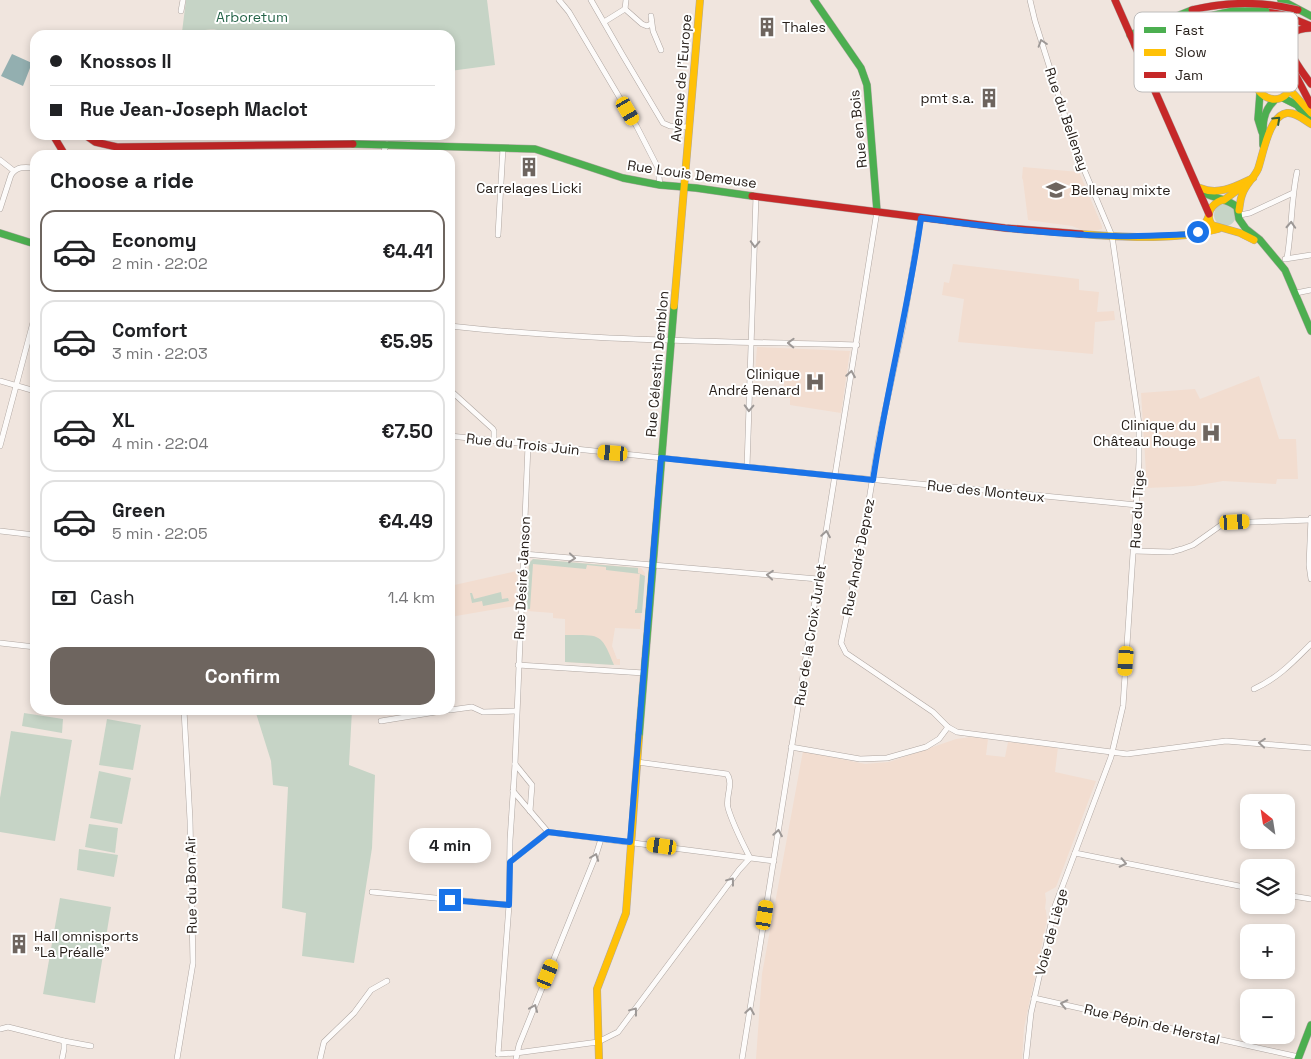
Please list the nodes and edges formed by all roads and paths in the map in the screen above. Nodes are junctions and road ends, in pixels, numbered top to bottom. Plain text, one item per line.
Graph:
1 (183, 0) edge
2 (559, 0) edge
3 (591, 0) edge
4 (626, 0) edge
5 (700, 0) edge
6 (814, 0) edge
7 (1030, 0) edge
8 (1115, 0) edge
9 (1229, 0) edge
10 (1240, 0) edge
11 (1282, 0) edge
12 (625, 9) junction
13 (1298, 10) junction
14 (181, 11) dead end
15 (1187, 12) edge
16 (1228, 12) edge
17 (1238, 12) edge
18 (1250, 12) edge
19 (1265, 12) edge
20 (651, 16) dead end
21 (1311, 16) edge
22 (1298, 21) edge
23 (604, 22) junction
24 (651, 24) junction
25 (1311, 27) edge
26 (1298, 31) edge
27 (1134, 33) edge
28 (1130, 35) junction
29 (1134, 44) edge
30 (661, 50) dead end
31 (1298, 65) edge
32 (1298, 81) edge
33 (1311, 84) edge
34 (1155, 92) edge
35 (1259, 92) edge
36 (1260, 92) edge
37 (1287, 92) edge
38 (1292, 92) edge
39 (1283, 98) junction
40 (1274, 101) junction
41 (1311, 105) edge
42 (1311, 113) edge
43 (1311, 123) edge
44 (688, 127) junction
45 (1263, 134) junction
46 (93, 140) edge
47 (387, 144) junction
48 (503, 148) junction
49 (384, 150) edge
50 (1262, 155) junction
51 (0, 160) edge
52 (30, 168) edge
53 (14, 171) junction
54 (1297, 172) dead end
55 (1253, 178) junction
56 (660, 185) junction
57 (1196, 186) junction
58 (684, 187) junction
59 (1293, 192) junction
60 (756, 196) junction
61 (1223, 200) junction
62 (0, 209) edge
63 (878, 211) junction
64 (1239, 214) junction
65 (1209, 215) junction
66 (921, 218) junction
67 (1218, 229) junction
68 (1228, 230) junction
69 (0, 233) edge
70 (498, 234) dead end
71 (1195, 234) junction
72 (1112, 236) junction
73 (30, 242) edge
74 (1265, 246) junction
75 (1311, 255) edge
76 (1287, 258) junction
77 (1280, 262) junction
78 (1311, 290) edge
79 (1296, 293) junction
80 (455, 326) edge
81 (1311, 331) edge
82 (30, 334) edge
83 (671, 339) junction
84 (752, 342) junction
85 (857, 345) junction
86 (0, 381) edge
87 (16, 386) junction
88 (30, 390) edge
89 (455, 395) edge
90 (455, 436) edge
91 (494, 440) junction
92 (528, 445) junction
93 (0, 446) edge
94 (661, 458) junction
95 (747, 467) junction
96 (834, 476) junction
97 (873, 480) junction
98 (1137, 505) junction
99 (1310, 519) edge
100 (0, 531) edge
101 (30, 534) edge
102 (1134, 551) junction
103 (1311, 552) edge
104 (524, 554) junction
105 (653, 564) junction
106 (1311, 579) edge
107 (818, 580) junction
108 (0, 643) edge
109 (1311, 644) edge
110 (30, 646) edge
111 (518, 665) junction
112 (644, 673) junction
113 (1254, 689) dead end
114 (455, 709) edge
115 (516, 712) junction
116 (184, 715) edge
117 (418, 715) edge
118 (381, 721) dead end
119 (948, 727) junction
120 (791, 747) junction
121 (1311, 748) edge
122 (1113, 752) junction
123 (637, 762) junction
124 (515, 764) junction
125 (513, 792) junction
126 (530, 811) junction
127 (548, 832) junction
128 (601, 838) junction
129 (630, 842) junction
130 (1075, 853) junction
131 (750, 858) junction
132 (774, 861) junction
133 (510, 862) junction
134 (1240, 886) edge
135 (372, 892) dead end
136 (1295, 897) edge
137 (1311, 900) edge
138 (509, 905) junction
139 (387, 981) dead end
140 (1034, 998) junction
141 (1311, 1025) edge
142 (0, 1029) edge
143 (64, 1041) junction
144 (598, 1042) junction
145 (91, 1046) dead end
146 (496, 1056) edge
147 (516, 1056) edge
148 (1299, 1058) edge
149 (62, 1059) edge
150 (177, 1059) edge
151 (320, 1059) edge
152 (599, 1059) edge
153 (742, 1059) edge
154 (1026, 1059) edge

1 - 14 street
2 - 56 street
3 - 23 street
4 - 12 street
5 - 44 street, Avenue de l'Europe
6 - 63 street, Rue en Bois
72 -> 7 street, Rue du Bellenay
8 - 28 street
9 - 17 street
10 - 18 street
11 - 13 street, bridge
12 - 23 street
12 - 24 street
13 - 15 street, bridge
13 - 21 street
16 - 19 street, bridge
20 - 24 street
22 - 25 street, bridge
23 - 44 street
24 - 30 street
25 - 26 street
27 - 28 street, bridge
28 - 29 street
31 - 33 street
32 - 41 street
34 - 57 street
35 - 45 street
36 - 40 street
37 - 39 street
38 - 42 street
39 - 40 street
39 - 43 street
40 - 45 street
50 -> 43 street
44 - 58 street, Avenue de l'Europe
45 - 50 street
46 - 47 street, Rue Louis Demeuse
47 - 48 street, Rue Louis Demeuse
47 - 49 street
48 - 56 street, Rue Louis Demeuse
48 - 70 street
50 - 55 street
51 - 53 street
52 - 53 street
53 - 62 street
54 - 59 street
55 - 57 street
55 - 61 street
55 - 64 street
56 - 58 street, Rue Louis Demeuse
57 - 61 street
57 - 65 street
58 - 60 street, Rue Louis Demeuse
58 - 83 street, Rue Célestin Demblon
59 - 64 street
76 -> 59 street
60 - 63 street, Rue Louis Demeuse
60 -> 84 street
61 - 64 street
61 - 65 street
63 - 66 street, Rue Louis Demeuse
63 - 85 street, Rue de la Croix Jurlet
64 - 68 street
64 - 74 street
65 - 67 street
65 - 71 street
66 - 72 street, Rue Louis Demeuse
66 - 97 street, Rue André Deprez
67 - 68 street
67 - 71 street, Rue Louis Demeuse
68 - 74 street
69 - 73 street
71 - 72 street, Rue Louis Demeuse
72 - 98 street, Rue du Tige
74 - 77 street
75 - 76 street
76 - 77 street
77 - 79 street
78 - 79 street
79 - 81 street
80 - 83 street
82 - 87 street
83 - 84 street
83 - 94 street, Rue Célestin Demblon
85 -> 84 street
84 -> 95 street
96 -> 85 street, Rue de la Croix Jurlet
86 - 87 street
87 - 88 street
87 - 93 street
89 - 91 street
90 - 91 street, Rue du Trois Juin
91 - 92 street, Rue du Trois Juin
92 - 94 street, Rue du Trois Juin
92 - 104 street, Rue Désiré Janson
94 - 95 street, Rue du Trois Juin
94 - 105 street, Rue Célestin Demblon
95 - 96 street, Rue du Trois Juin
96 - 97 street, Rue des Monteux
107 -> 96 street, Rue de la Croix Jurlet
97 - 98 street, Rue des Monteux
97 - 119 street, Rue André Deprez
98 - 102 street, Rue du Tige
99 - 102 street
99 - 103 street
100 - 101 street
102 - 122 street, Rue du Tige
103 - 106 street
104 -> 105 street
104 - 111 street, Rue Désiré Janson
107 -> 105 street
105 - 112 street, Rue Célestin Demblon
107 - 120 street, Rue de la Croix Jurlet
108 - 110 street
109 - 113 street
111 - 112 street
111 - 115 street, Rue Désiré Janson
112 - 123 street, Rue Célestin Demblon
114 - 115 street
115 - 124 street, Rue Désiré Janson
116 - 150 street, Rue du Bon Air
117 - 118 street
119 - 120 street
119 - 122 street
132 -> 120 street, Rue de la Croix Jurlet
121 -> 122 street
122 - 130 street, Voie de Liège
123 - 129 street, Rue Célestin Demblon
123 - 131 street
124 - 125 street, Rue Désiré Janson
124 - 126 street
125 - 126 street
125 - 133 street, Rue Désiré Janson
126 - 127 street
127 - 128 street
127 - 133 street
128 - 129 street
147 -> 128 street
129 - 131 street
129 - 144 street, Rue Célestin Demblon
130 -> 134 street
130 - 140 street, Voie de Liège
131 - 132 street
144 -> 131 street
153 -> 132 street, Rue de la Croix Jurlet
133 - 138 street, Rue Désiré Janson
135 - 138 street
136 - 137 street
138 - 146 street, Rue Désiré Janson
139 - 151 street
148 -> 140 street, Rue Pépin de Herstal
140 - 154 street, Voie de Liège
141 - 148 street
142 - 143 street
143 - 145 street
143 - 149 street
144 - 147 street
144 - 152 street, Rue Célestin Demblon
146 - 147 street

